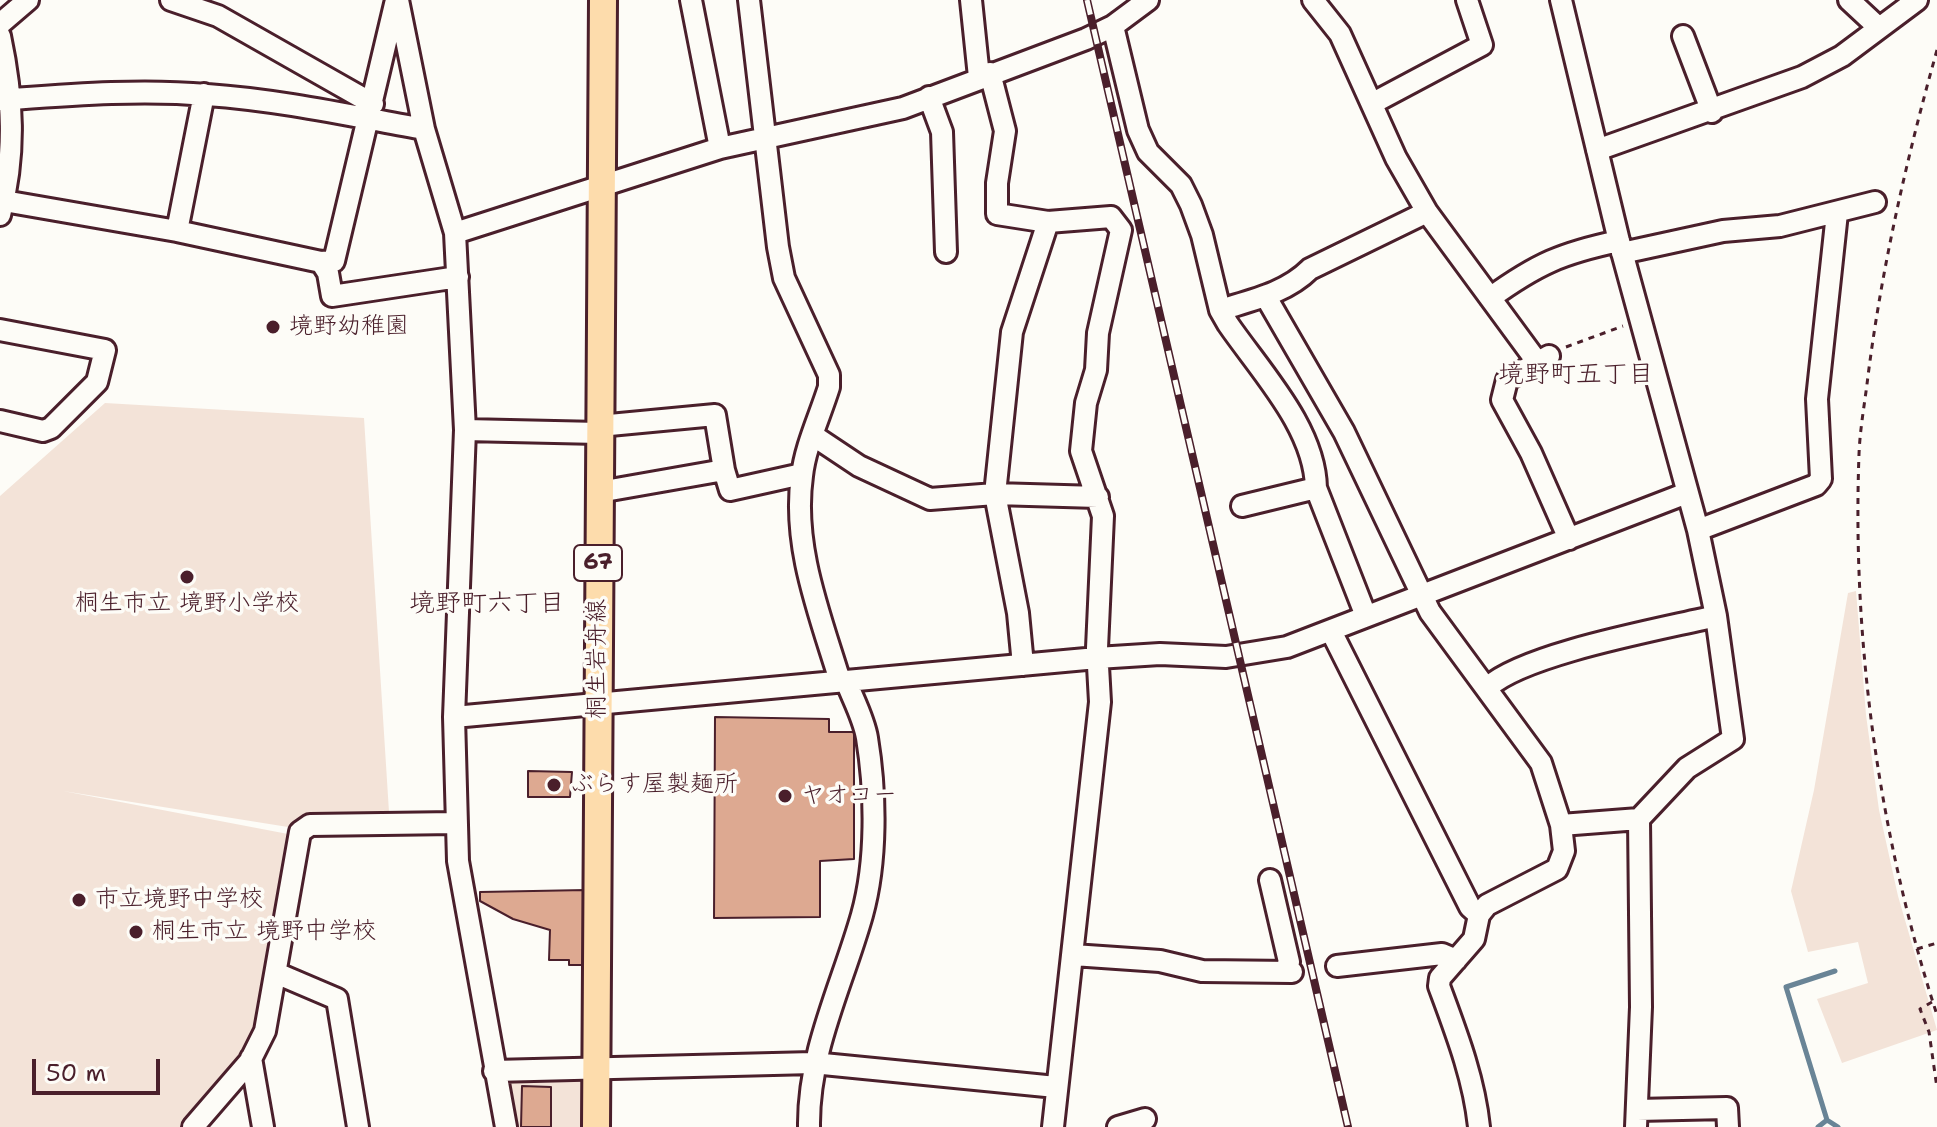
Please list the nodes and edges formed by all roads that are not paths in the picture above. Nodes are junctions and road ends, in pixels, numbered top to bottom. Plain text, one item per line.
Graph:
1 (28, 0) edge
2 (171, 0) edge
3 (397, 0) edge
4 (603, 0) edge
5 (691, 0) edge
6 (749, 0) edge
7 (760, 0) edge
8 (971, 0) edge
9 (1148, 0) edge
10 (1313, 0) edge
11 (1467, 0) edge
12 (1561, 0) edge
13 (1849, 0) edge
14 (1917, 0) edge
15 (220, 8) edge
16 (0, 24) edge
17 (1113, 26) junction
18 (1878, 27) junction
19 (0, 36) edge
20 (1683, 36) dead end
21 (985, 75) junction
22 (204, 94) junction
23 (929, 97) junction
24 (6, 99) edge
25 (1373, 103) junction
26 (372, 112) junction
27 (1712, 112) junction
28 (424, 129) junction
29 (764, 136) junction
30 (720, 148) junction
31 (1597, 150) junction
32 (604, 183) junction
33 (1875, 202) dead end
34 (2, 208) edge
35 (1427, 212) junction
36 (1837, 213) junction
37 (1048, 222) junction
38 (177, 231) junction
39 (455, 233) junction
40 (1620, 247) junction
41 (946, 252) dead end
42 (321, 262) junction
43 (458, 277) junction
44 (1266, 297) junction
45 (1490, 298) junction
46 (1220, 310) junction
47 (0, 330) edge
48 (0, 421) edge
49 (465, 430) junction
50 (599, 430) junction
51 (814, 436) junction
52 (724, 470) junction
53 (802, 474) junction
54 (1316, 488) junction
55 (599, 492) junction
56 (1687, 493) junction
57 (995, 494) junction
58 (1098, 497) junction
59 (1242, 506) dead end
60 (1698, 530) junction
61 (1569, 539) junction
62 (1422, 595) junction
63 (1366, 616) junction
64 (1716, 616) junction
65 (1331, 631) junction
66 (1097, 658) junction
67 (1023, 665) junction
68 (843, 681) junction
69 (1488, 687) junction
70 (598, 703) junction
71 (454, 717) junction
72 (1639, 819) junction
73 (455, 823) junction
74 (1561, 825) junction
75 (1270, 880) dead end
76 (1479, 915) junction
77 (1073, 955) junction
78 (1456, 960) junction
79 (1337, 966) dead end
80 (276, 973) junction
81 (251, 1058) junction
82 (813, 1063) junction
83 (596, 1067) junction
84 (494, 1071) junction
85 (1056, 1087) junction
86 (1145, 1119) dead end
87 (1636, 1119) edge
88 (193, 1127) edge
89 (263, 1127) edge
90 (358, 1127) edge
91 (506, 1127) edge
92 (596, 1127) edge
93 (809, 1127) edge
94 (1053, 1127) edge
95 (1118, 1127) edge
96 (1479, 1127) edge
97 (1728, 1127) edge

1 - 16 street
2 - 15 street
3 - 26 street
3 - 28 street
4 - 32 main road, 桐生岩舟線 / 67
5 - 30 street
6 - 7 street
6 - 29 street
8 - 21 street
9 - 17 street
10 - 25 street
11 - 25 street
12 - 31 street
13 - 18 street
14 - 18 street
15 - 26 street
17 - 21 street
17 - 46 street
18 - 27 street
19 - 24 street
20 - 27 street
21 - 23 street
21 - 37 street
22 - 24 street
22 - 26 street
22 - 38 street
23 - 29 street
23 - 41 street
24 - 34 street
25 - 35 street
26 - 28 street
26 - 42 street
27 - 31 street
28 - 39 street
29 - 30 street
29 - 51 street
30 - 32 street
31 - 40 street
32 - 39 street
32 - 50 main road, 桐生岩舟線 / 67
33 - 36 street
34 - 38 street
35 - 44 street
35 - 45 street
36 - 40 street
36 - 60 street
37 - 57 street
37 - 58 street
38 - 42 street
39 - 43 street
40 - 45 street
40 - 56 street
42 - 43 street
43 - 49 street
44 - 46 street
44 - 62 street
45 - 61 street
46 - 54 street
47 - 48 street
49 - 50 street
49 - 71 street
50 - 52 street
50 - 55 main road, 桐生岩舟線 / 67
51 - 53 street
51 - 57 street
52 - 53 street
52 - 55 street
53 - 68 street
54 - 59 street
54 - 63 street
55 - 70 main road, 桐生岩舟線 / 67
56 - 60 street
56 - 61 street
57 - 58 street
57 - 67 street
58 - 66 street
60 - 64 street
61 - 62 street
62 - 63 street
62 - 69 street
63 - 65 street
64 - 69 street
64 - 72 street
65 - 66 street
65 - 76 street
66 - 67 street
66 - 77 street
67 - 68 street
68 - 70 street
68 - 82 street
69 - 74 street
70 - 71 street
70 - 83 main road, 桐生岩舟線 / 67
71 - 73 street
72 - 74 street
72 - 87 street
73 - 80 street
73 - 84 street
74 - 76 street
75 - 77 street
76 - 78 street
77 - 85 street
78 - 79 street
78 - 96 street
80 - 81 street
80 - 90 street
81 - 88 street
81 - 89 street
82 - 83 street
82 - 85 street
82 - 93 street
83 - 84 street
83 - 92 main road, 桐生岩舟線 / 67
84 - 91 street
85 - 94 street
86 - 95 street
87 - 97 street

